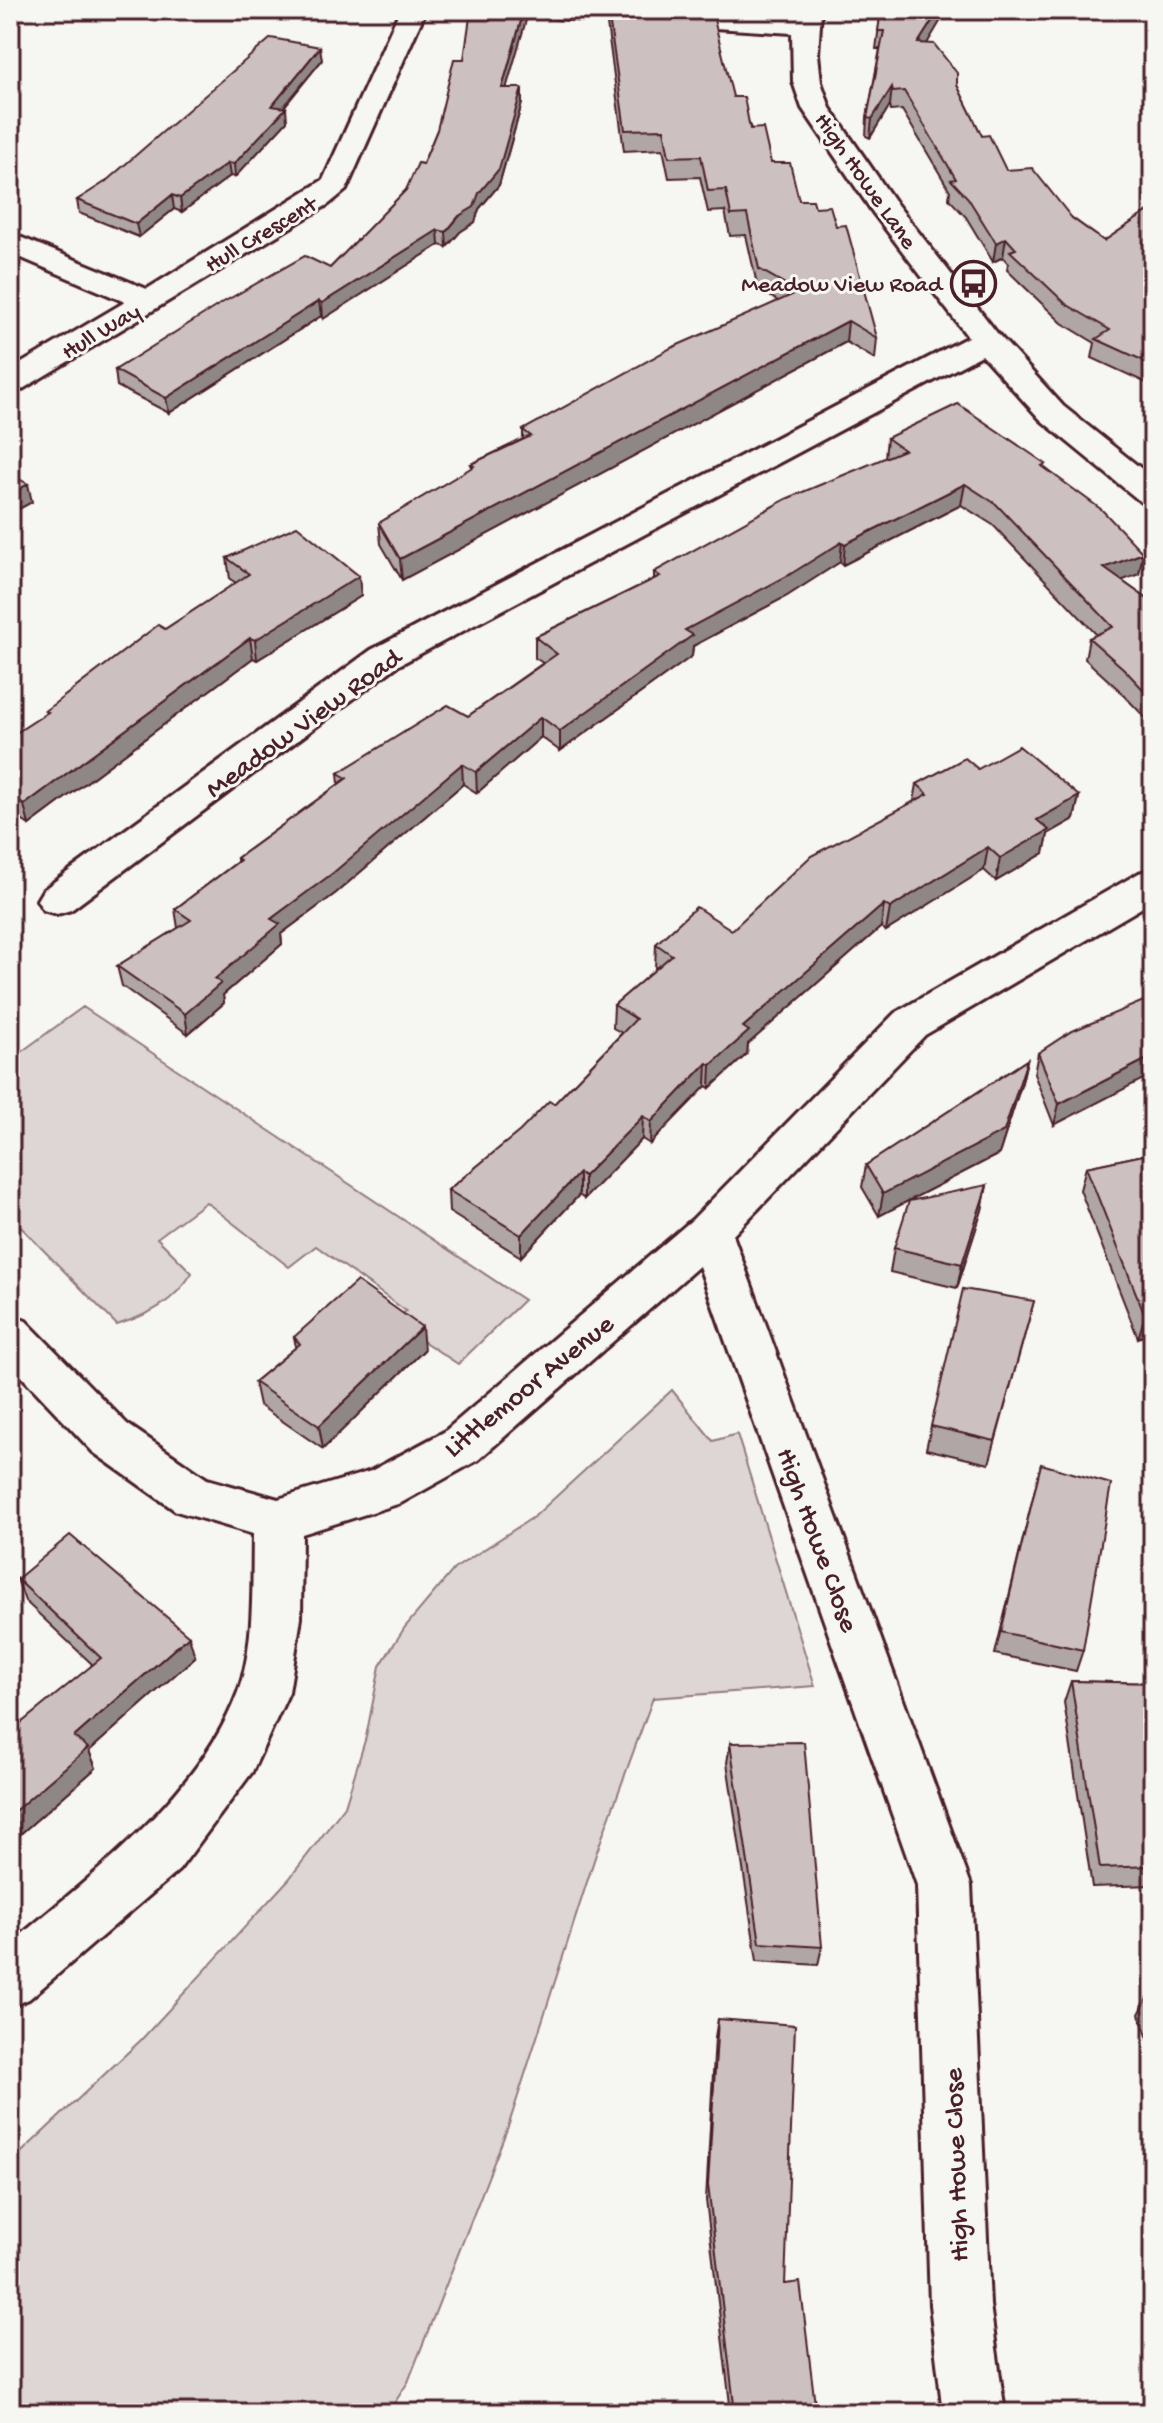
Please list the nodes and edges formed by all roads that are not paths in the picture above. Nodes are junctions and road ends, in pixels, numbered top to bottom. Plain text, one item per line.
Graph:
1 (413, 10) edge
2 (559, 10) edge
3 (807, 18) edge
4 (10, 242) edge
5 (149, 301) junction
6 (986, 340) junction
7 (10, 383) edge
8 (1153, 495) edge
9 (1153, 883) edge
10 (57, 900) dead end
11 (709, 1231) junction
12 (10, 1334) edge
13 (278, 1520) junction
14 (10, 1980) edge
15 (974, 2413) edge

1 - 5 street, Hull Crescent
2 - 3 street
3 - 6 street, High Howe Lane
4 - 5 street
5 - 7 street, Hull Way
6 - 8 street, High Howe Lane
6 - 10 street, Meadow View Road
9 - 11 street
11 - 13 street, Littlemoor Avenue
11 - 15 street, High Howe Close
12 - 13 street
13 - 14 street

